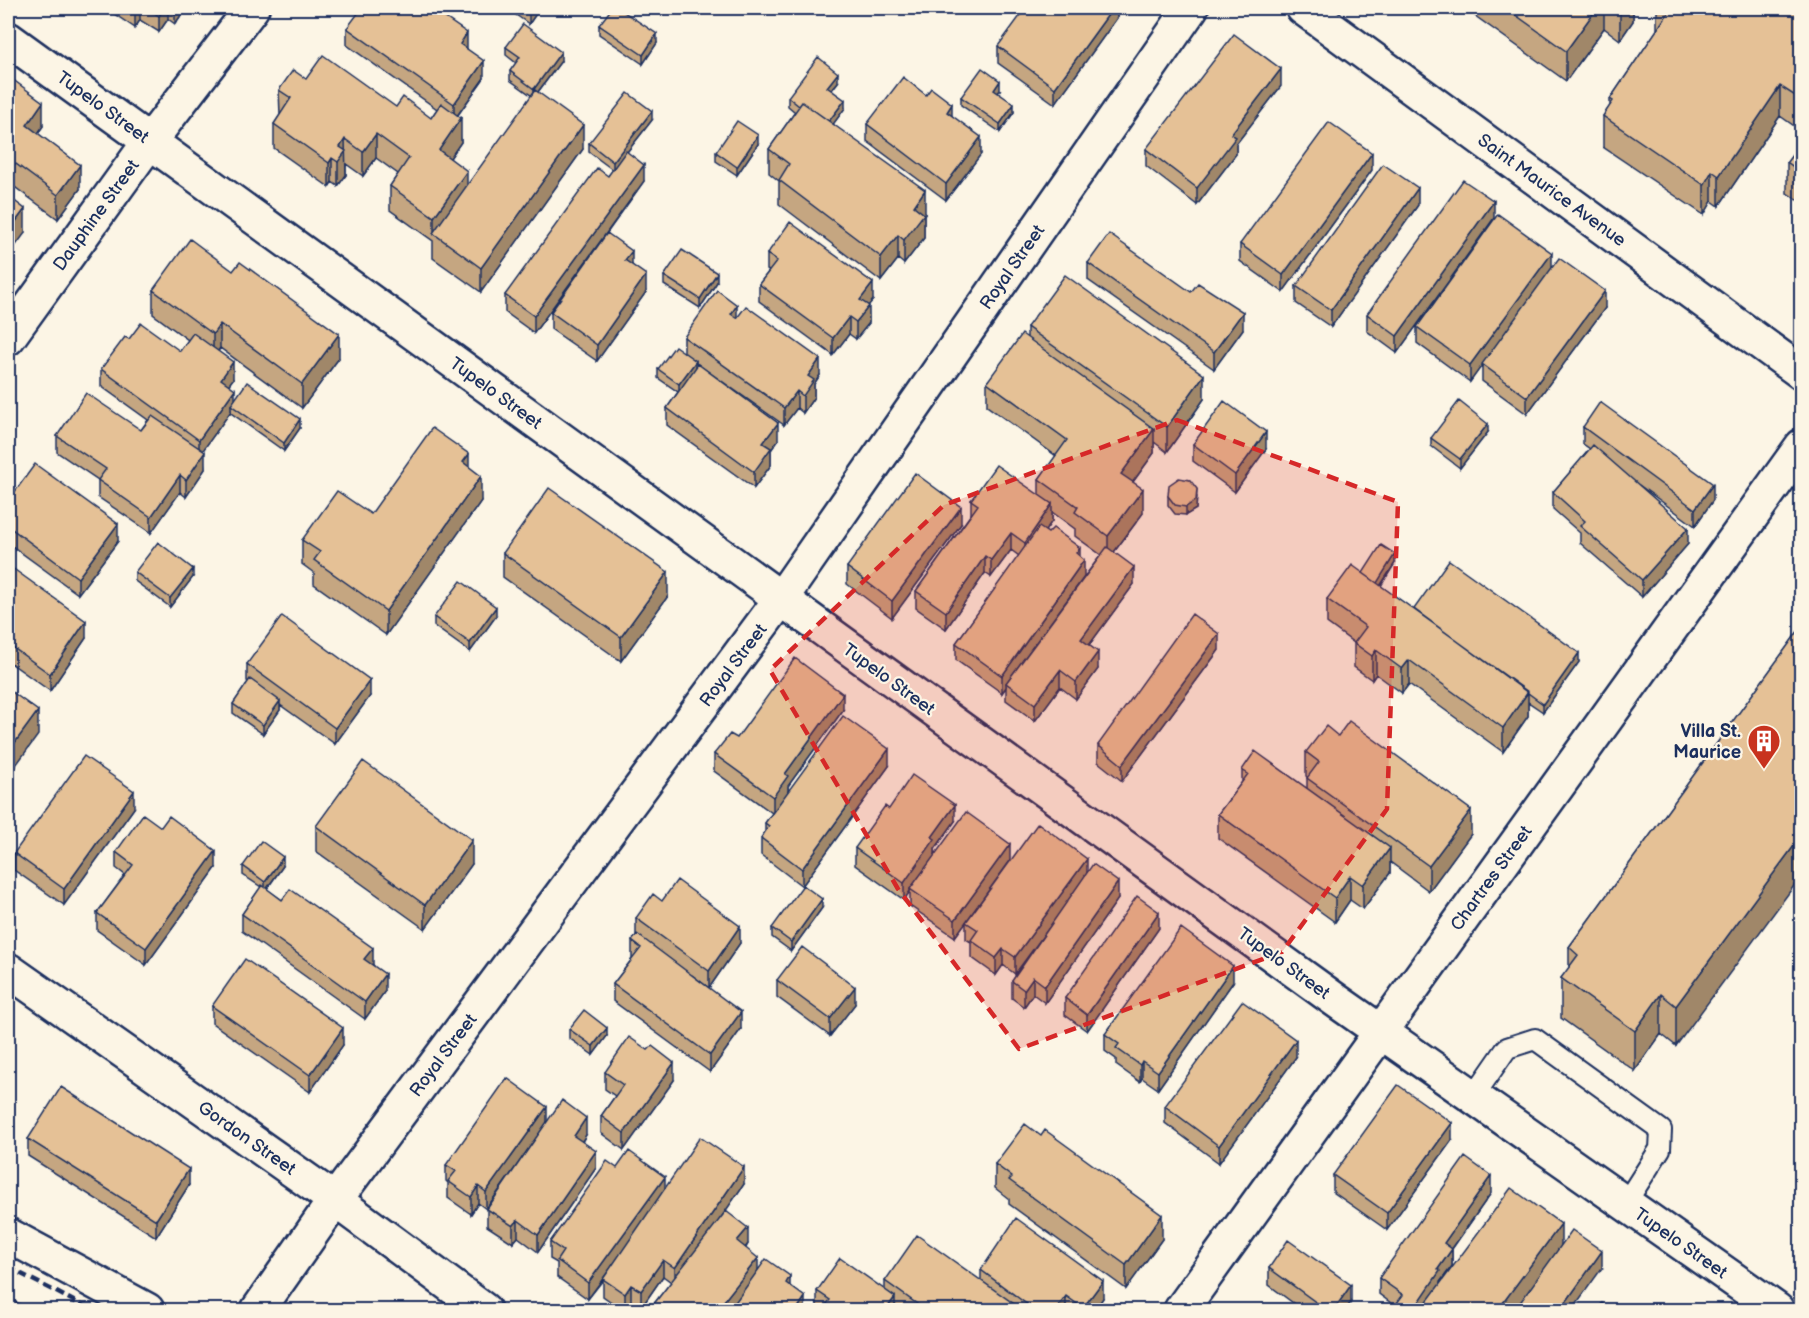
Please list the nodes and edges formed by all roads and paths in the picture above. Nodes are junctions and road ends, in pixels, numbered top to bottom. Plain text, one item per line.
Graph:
1 (252, 8) edge
2 (1191, 8) edge
3 (1303, 8) edge
4 (8, 39) edge
5 (150, 141) junction
6 (8, 338) edge
7 (1802, 373) edge
8 (1802, 446) edge
9 (780, 600) junction
10 (8, 970) edge
11 (1380, 1032) junction
12 (1473, 1097) junction
13 (335, 1200) junction
14 (1625, 1204) junction
15 (8, 1235) edge
16 (147, 1311) edge
17 (258, 1311) edge
18 (484, 1311) edge
19 (1181, 1311) edge
20 (1777, 1311) edge

1 - 5 street, Dauphine Street
2 - 9 street, Royal Street
3 - 7 street, Saint Maurice Avenue
4 - 5 street, Tupelo Street
5 - 6 street, Dauphine Street
5 - 9 street, Tupelo Street
8 - 11 street, Chartres Street
9 - 11 street, Tupelo Street
9 - 13 street, Royal Street
10 - 13 street, Gordon Street
11 - 12 street, Tupelo Street
11 - 19 street, Chartres Street
12 - 14 street, Tupelo Street
12 - 14 lane
13 - 17 street, Royal Street
13 - 18 street, Gordon Street
14 - 20 street, Tupelo Street
15 - 16 street

